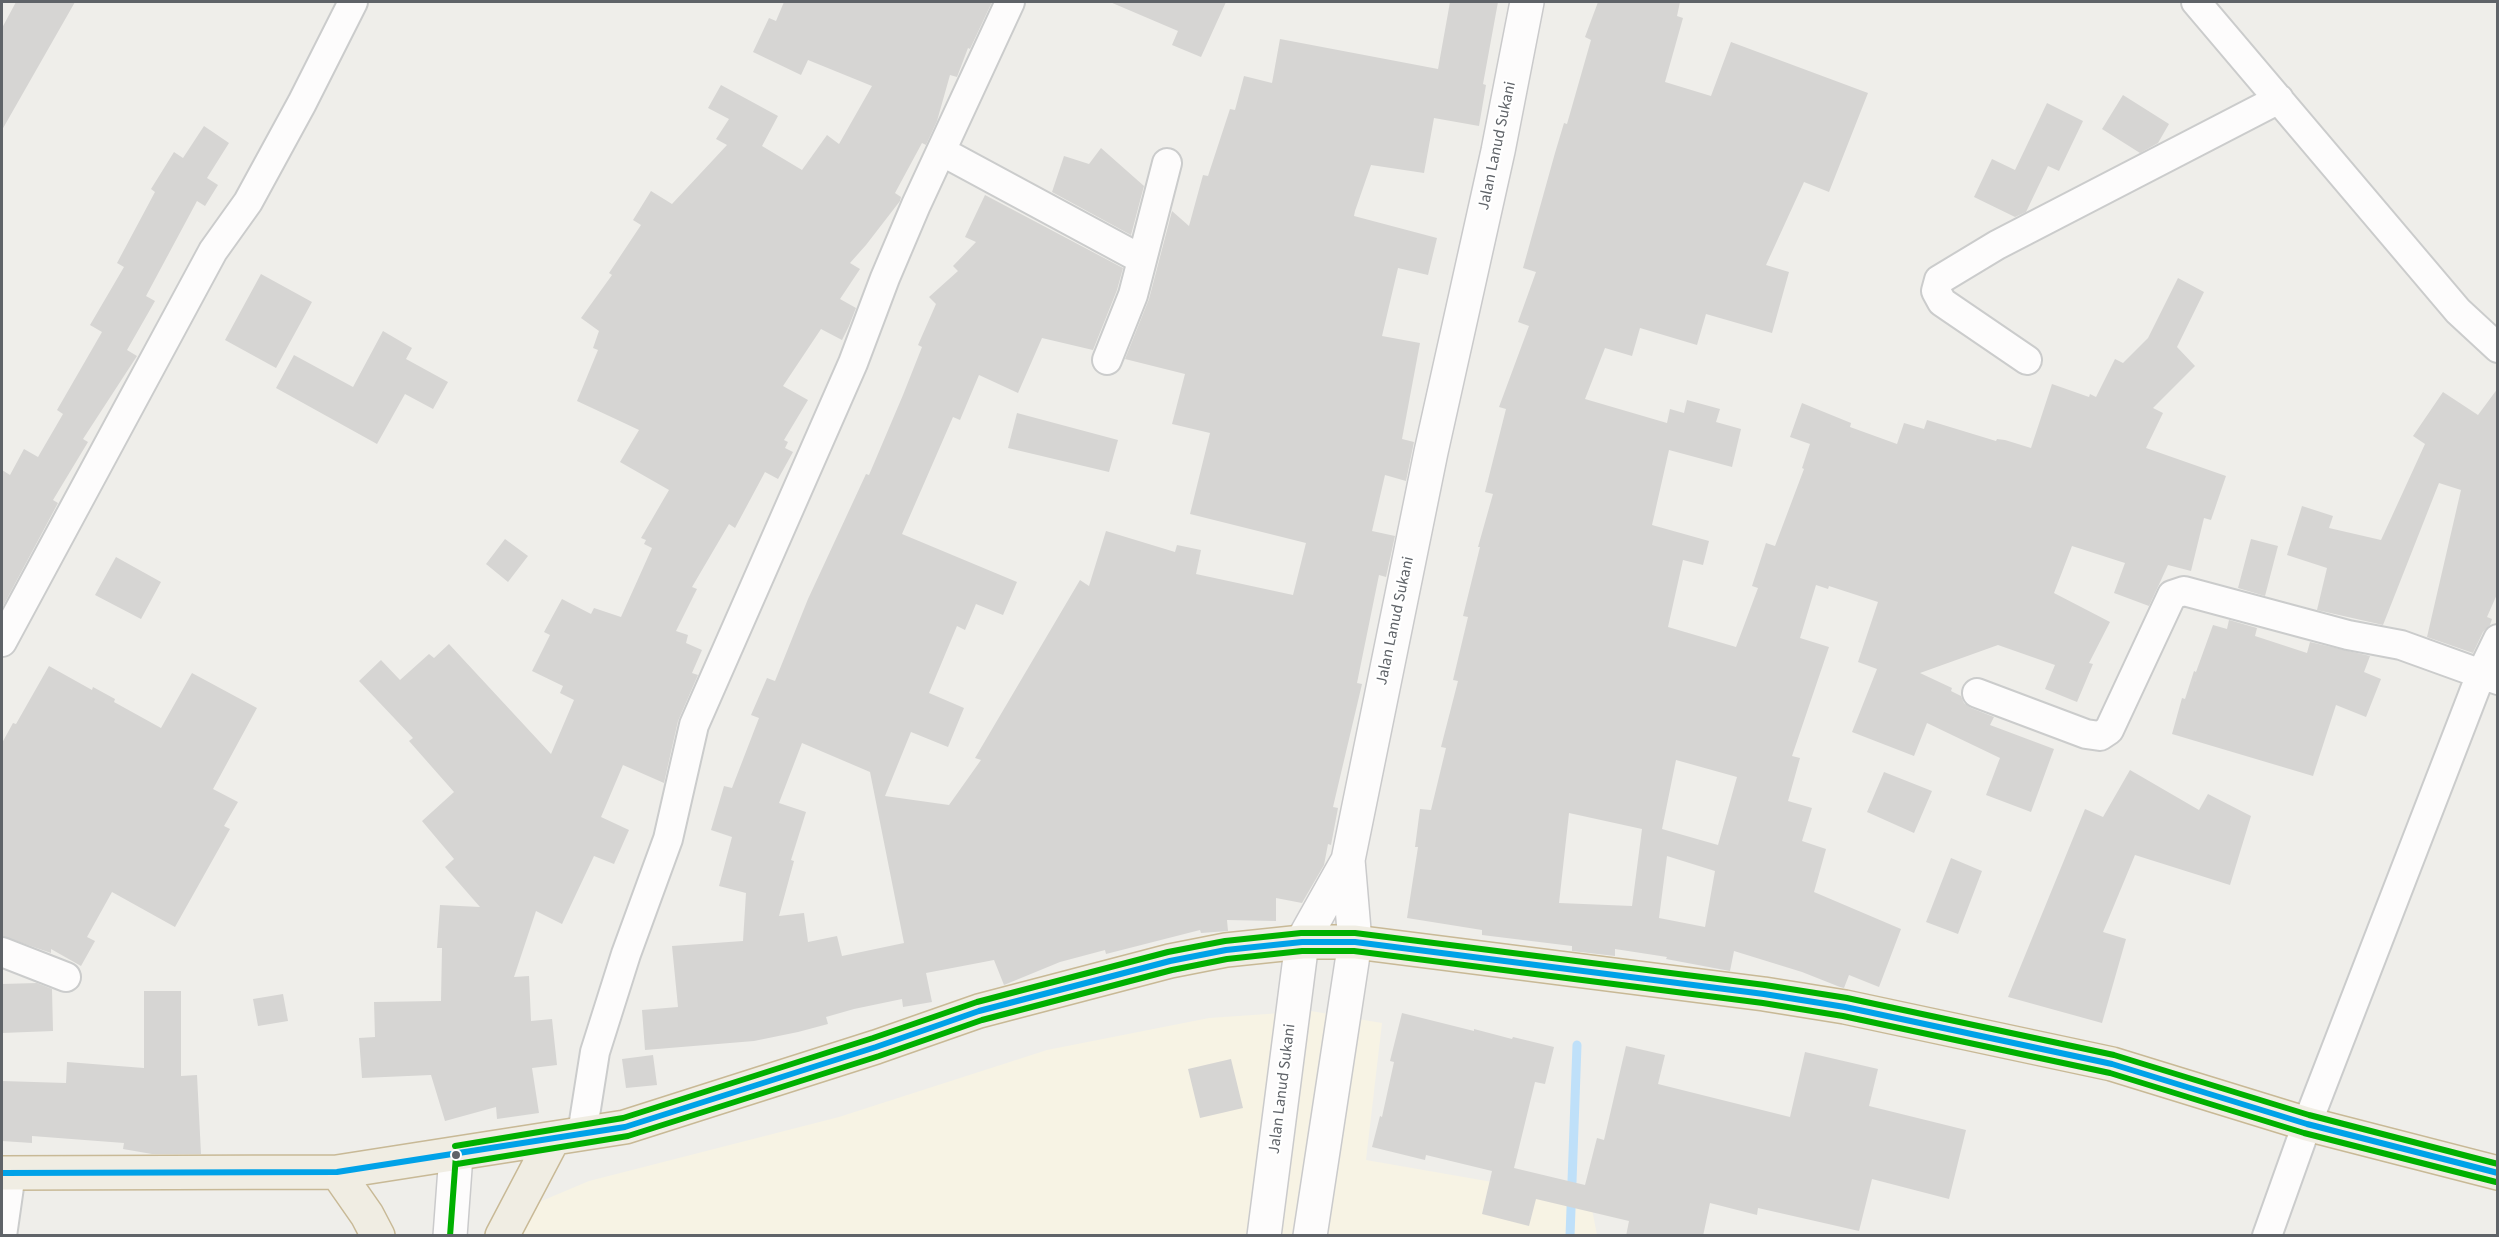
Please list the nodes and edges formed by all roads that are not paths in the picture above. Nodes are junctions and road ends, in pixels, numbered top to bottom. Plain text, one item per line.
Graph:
1 (353, 2) edge
2 (1010, 2) edge
3 (1527, 2) edge
4 (2196, 2) edge
5 (2279, 99) junction
6 (941, 151) junction
7 (1167, 163) dead end
8 (1141, 259) junction
9 (2498, 348) edge
10 (1107, 360) dead end
11 (2027, 360) dead end
12 (2498, 639) edge
13 (2, 642) edge
14 (2489, 677) edge
15 (1977, 693) dead end
16 (1347, 860) junction
17 (1302, 942) junction
18 (1355, 942) junction
19 (2, 952) edge
20 (66, 977) dead end
21 (2307, 1124) junction
22 (568, 1136) junction
23 (456, 1155) junction
24 (337, 1172) junction
25 (6, 1173) edge
26 (2498, 1173) edge
27 (2, 1236) edge
28 (378, 1236) edge
29 (450, 1236) edge
30 (502, 1236) edge
31 (1264, 1236) edge
32 (1310, 1236) edge
33 (2267, 1236) edge

1 - 13 street
2 - 6 street
3 - 16 street, Jalan Lanud Sukani
4 - 5 street
5 - 9 street
5 - 11 street
6 - 8 street
6 - 22 street
7 - 8 street
8 - 10 street
12 - 14 street
14 - 15 street
14 - 21 street
16 - 17 street, Jalan Lanud Sukani
16 - 18 street
17 - 18 highway
17 - 22 highway
17 - 31 street, Jalan Lanud Sukani
18 - 21 highway
18 - 32 street
19 - 20 street
21 - 26 highway
21 - 33 street
22 - 23 highway
22 - 30 highway
23 - 24 highway
23 - 29 street
24 - 25 highway
24 - 28 highway
25 - 27 street

